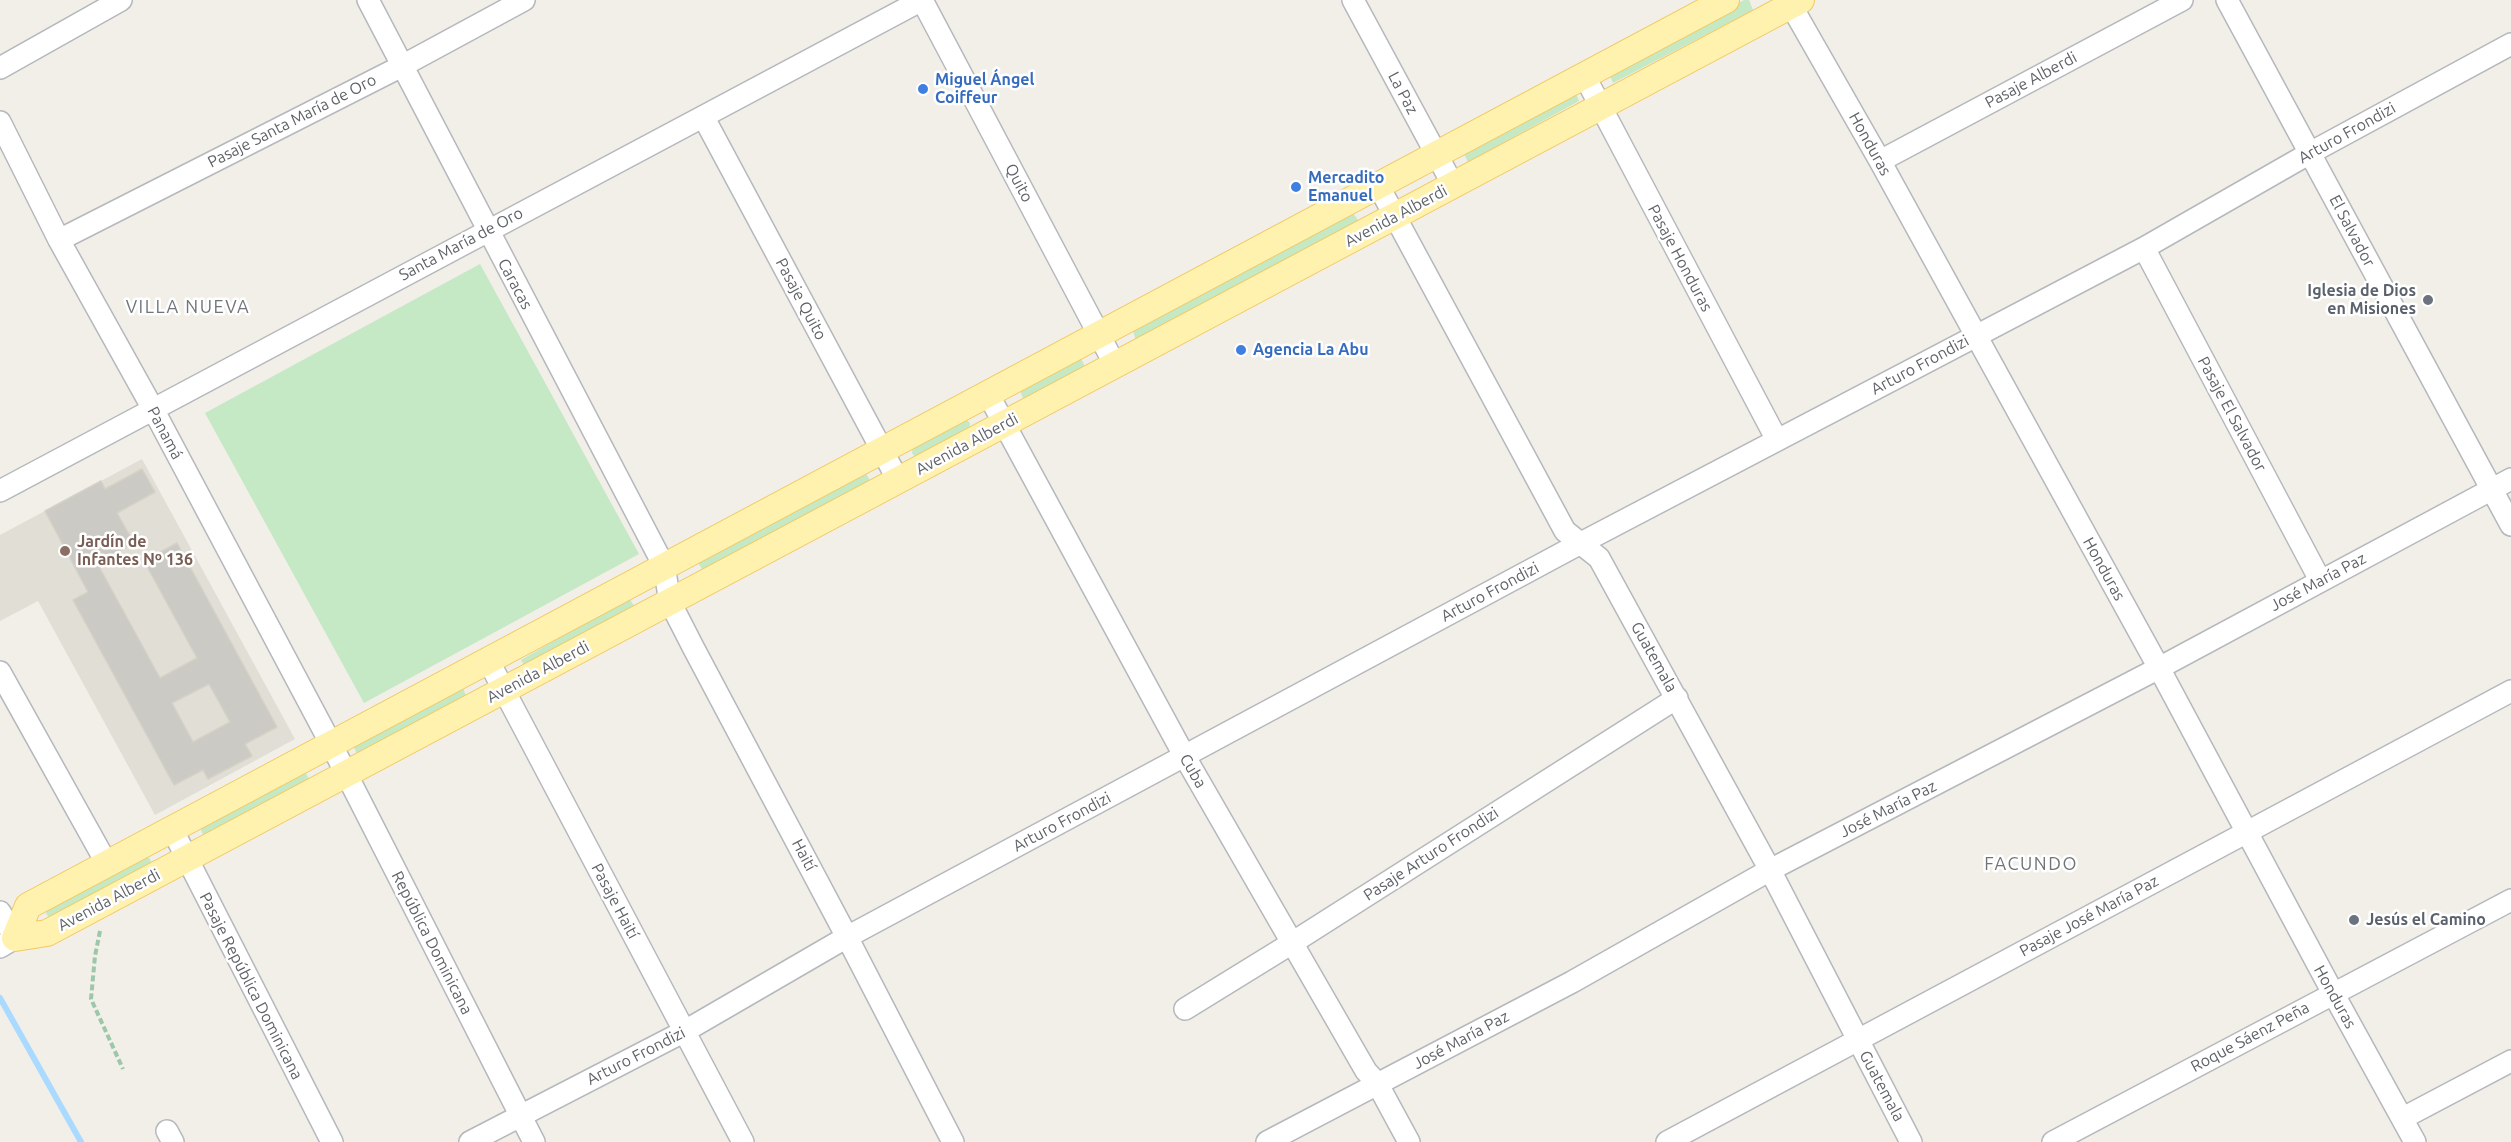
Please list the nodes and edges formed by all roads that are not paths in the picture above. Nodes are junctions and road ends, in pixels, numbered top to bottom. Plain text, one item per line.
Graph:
1 (121, 0) edge
2 (368, 0) edge
3 (524, 0) edge
4 (922, 0) edge
5 (1353, 0) edge
6 (1726, 0) edge
7 (2182, 0) edge
8 (2227, 0) edge
9 (1794, 2) edge
10 (2511, 44) edge
11 (402, 66) junction
12 (0, 68) edge
13 (1584, 75) junction
14 (1600, 107) junction
15 (704, 118) junction
16 (0, 122) edge
17 (2310, 153) junction
18 (1436, 154) junction
19 (1880, 161) junction
20 (1378, 185) junction
21 (1453, 185) junction
22 (1395, 216) junction
23 (487, 230) junction
24 (59, 240) junction
25 (2144, 248) junction
26 (1098, 335) junction
27 (1975, 336) junction
28 (1115, 365) junction
29 (988, 394) junction
30 (153, 409) junction
31 (1004, 424) junction
32 (1777, 440) junction
33 (882, 450) junction
34 (2511, 479) edge
35 (898, 480) junction
36 (2492, 489) junction
37 (0, 491) edge
38 (2511, 525) edge
39 (1581, 543) junction
40 (664, 566) junction
41 (2320, 580) junction
42 (670, 602) junction
43 (488, 660) junction
44 (2159, 668) junction
45 (0, 672) edge
46 (503, 691) junction
47 (2511, 691) edge
48 (1677, 698) junction
49 (331, 744) junction
50 (1185, 757) junction
51 (346, 774) junction
52 (172, 829) junction
53 (2246, 833) junction
54 (186, 859) junction
55 (107, 864) junction
56 (1770, 870) junction
57 (2511, 900) edge
58 (0, 912) edge
59 (848, 937) junction
60 (7, 942) edge
61 (1292, 943) junction
62 (2332, 993) junction
63 (1185, 1009) dead end
64 (685, 1031) junction
65 (1858, 1040) junction
66 (2511, 1061) edge
67 (1377, 1083) junction
68 (520, 1116) junction
69 (2403, 1118) junction
70 (332, 1142) edge
71 (470, 1142) edge
72 (534, 1142) edge
73 (743, 1142) edge
74 (953, 1142) edge
75 (1267, 1142) edge
76 (1409, 1142) edge
77 (1667, 1142) edge
78 (1911, 1142) edge
79 (2053, 1142) edge
80 (2415, 1142) edge

1 - 12 street
2 - 11 street, Caracas
3 - 11 street, Pasaje Santa María de Oro
4 - 15 street, Santa María de Oro
4 - 26 street, Quito
5 - 18 street, La Paz
6 - 13 main road, Avenida Alberdi
7 - 19 street, Pasaje Alberdi
8 - 17 street, El Salvador
9 - 14 main road, Avenida Alberdi
9 - 19 street, Honduras
10 - 17 street, Arturo Frondizi
11 - 23 street, Caracas
11 - 24 street, Pasaje Santa María de Oro
13 - 14 street, Pasaje Honduras
13 - 18 main road, Avenida Alberdi
14 - 21 main road, Avenida Alberdi
14 - 32 street, Pasaje Honduras
15 - 23 street, Santa María de Oro
15 - 33 street, Pasaje Quito
16 - 24 street, Panamá
17 - 25 street, Arturo Frondizi
17 - 36 street, El Salvador
18 - 20 main road, Avenida Alberdi
18 - 21 street, La Paz
19 - 27 street, Honduras
20 - 22 street, Guatemala
20 - 26 main road, Avenida Alberdi
21 - 22 main road, Avenida Alberdi
22 - 28 main road, Avenida Alberdi
22 - 39 street, Guatemala
23 - 30 street, Santa María de Oro
23 - 40 street, Caracas
24 - 30 street, Panamá
25 - 27 street, Arturo Frondizi
25 - 41 street, Pasaje El Salvador
26 - 28 street, Quito
26 - 29 main road, Avenida Alberdi
27 - 32 street, Arturo Frondizi
27 - 44 street, Honduras
28 - 31 main road, Avenida Alberdi
29 - 31 street, Cuba
29 - 33 main road, Avenida Alberdi
30 - 37 street, Santa María de Oro
30 - 49 street, Panamá
31 - 35 main road, Avenida Alberdi
31 - 50 street, Cuba
32 - 39 street, Arturo Frondizi
33 - 35 street, Pasaje Quito
33 - 40 main road, Avenida Alberdi
34 - 36 street, José María Paz
35 - 42 main road, Avenida Alberdi
36 - 38 street, El Salvador
36 - 41 street, José María Paz
39 - 48 street, Guatemala
39 - 50 street, Arturo Frondizi
40 - 42 street, Haití
40 - 43 main road, Avenida Alberdi
41 - 44 street, José María Paz
42 - 46 main road, Avenida Alberdi
42 - 59 street, Haití
43 - 46 street, Pasaje Haití
43 - 49 main road, Avenida Alberdi
44 - 53 street, Honduras
44 - 56 street, José María Paz
45 - 55 street
46 - 51 main road, Avenida Alberdi
46 - 64 street, Pasaje Haití
47 - 53 street, Pasaje José María Paz
48 - 56 street, Guatemala
48 - 61 street, Pasaje Arturo Frondizi
49 - 51 street, República Dominicana
49 - 52 main road, Avenida Alberdi
50 - 59 street, Arturo Frondizi
50 - 61 street, Cuba
51 - 54 main road, Avenida Alberdi
51 - 68 street, República Dominicana
52 - 54 street, Pasaje República Dominicana
52 - 55 main road, Avenida Alberdi
53 - 62 street, Honduras
53 - 65 street, Pasaje José María Paz
54 - 60 main road, Avenida Alberdi
54 - 70 street, Pasaje República Dominicana
55 - 60 main road, Avenida Alberdi
56 - 65 street, Guatemala
56 - 67 street, José María Paz
57 - 62 street, Roque Sáenz Peña
58 - 60 street
59 - 64 street, Arturo Frondizi
59 - 74 street, Haití
61 - 63 street, Pasaje Arturo Frondizi
61 - 67 street, Cuba
62 - 69 street, Honduras
62 - 79 street, Roque Sáenz Peña
64 - 68 street, Arturo Frondizi
64 - 73 street, Pasaje Haití
65 - 77 street, Pasaje José María Paz
65 - 78 street, Guatemala
66 - 69 street
67 - 75 street, José María Paz
67 - 76 street, Cuba
68 - 71 street, Arturo Frondizi
68 - 72 street, República Dominicana
69 - 80 street, Honduras

